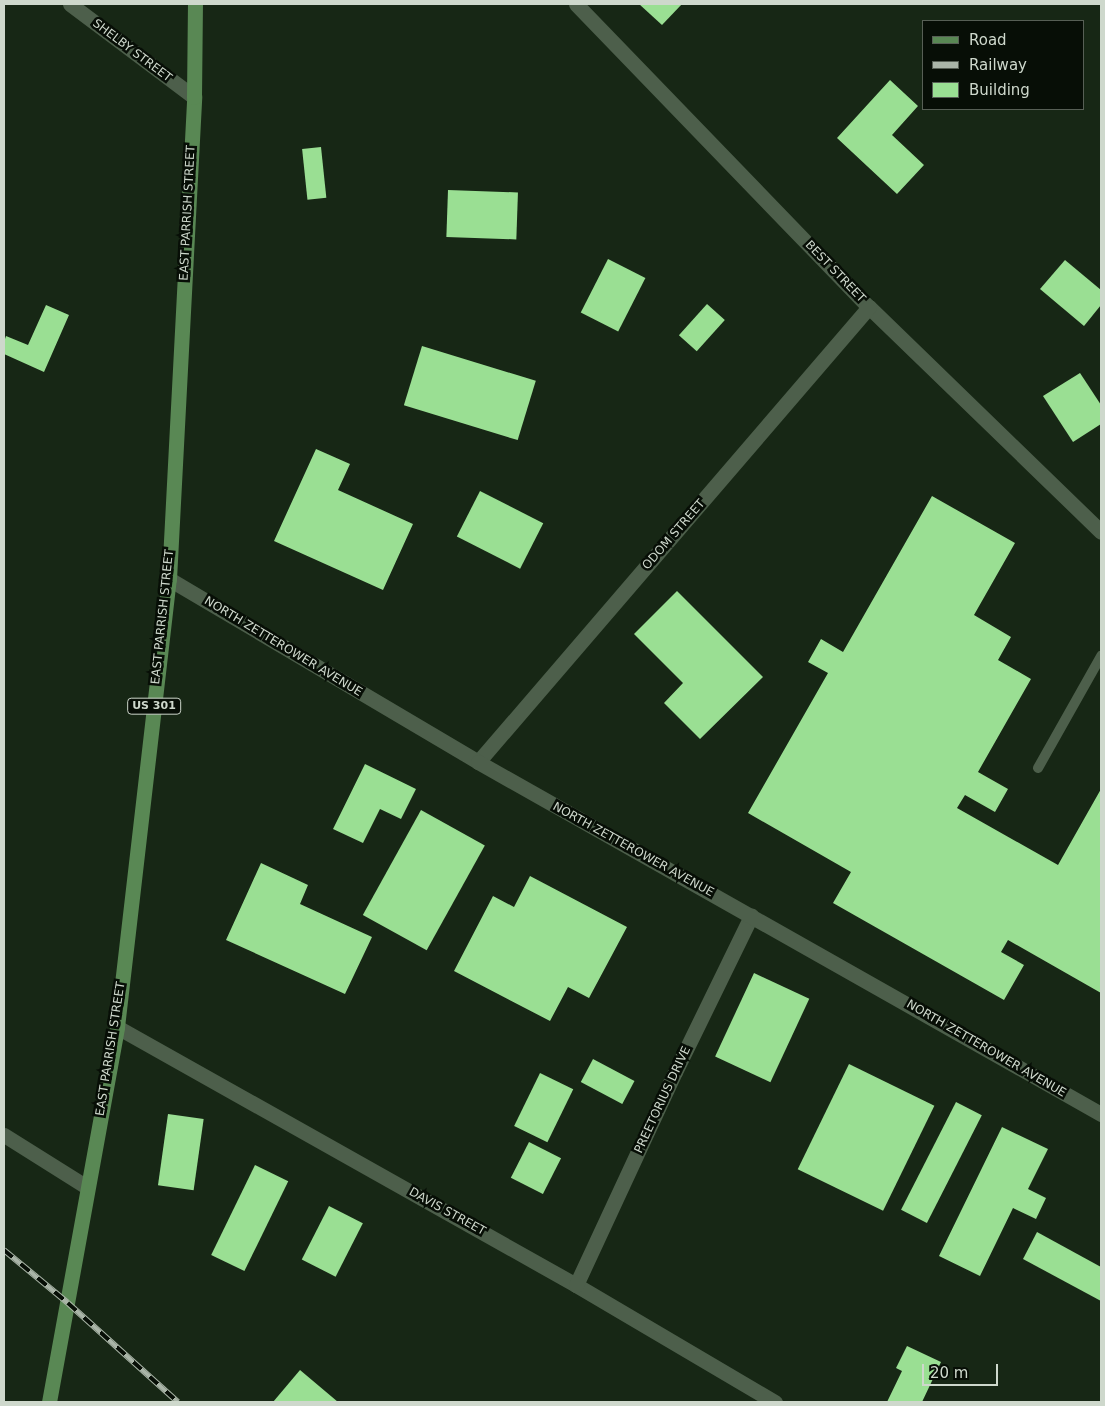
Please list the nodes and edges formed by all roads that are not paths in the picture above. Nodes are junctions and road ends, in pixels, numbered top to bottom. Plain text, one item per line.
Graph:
1 (70, 4) edge
2 (195, 4) edge
3 (576, 4) edge
4 (194, 97) junction
5 (869, 307) junction
6 (1101, 532) edge
7 (168, 579) junction
8 (1101, 656) edge
9 (478, 762) junction
10 (1038, 768) dead end
11 (751, 916) junction
12 (117, 1026) junction
13 (1101, 1114) edge
14 (4, 1135) edge
15 (87, 1187) junction
16 (576, 1285) junction
17 (49, 1402) edge
18 (776, 1402) edge

1 - 4 street, SHELBY STREET
2 - 4 main road, EAST PARRISH STREET / US 301
3 - 5 street, BEST STREET
4 - 7 main road, EAST PARRISH STREET / US 301
5 - 6 street, BEST STREET
5 - 9 street, ODOM STREET
7 - 9 street, NORTH ZETTEROWER AVENUE
7 - 12 main road, EAST PARRISH STREET / US 301
8 - 10 lane
9 - 11 street, NORTH ZETTEROWER AVENUE
11 - 13 street, NORTH ZETTEROWER AVENUE
11 - 16 street, PREETORIUS DRIVE
12 - 15 main road, EAST PARRISH STREET / US 301
12 - 16 street, DAVIS STREET
14 - 15 street
15 - 17 main road, EAST PARRISH STREET / US 301
16 - 18 street, DAVIS STREET

